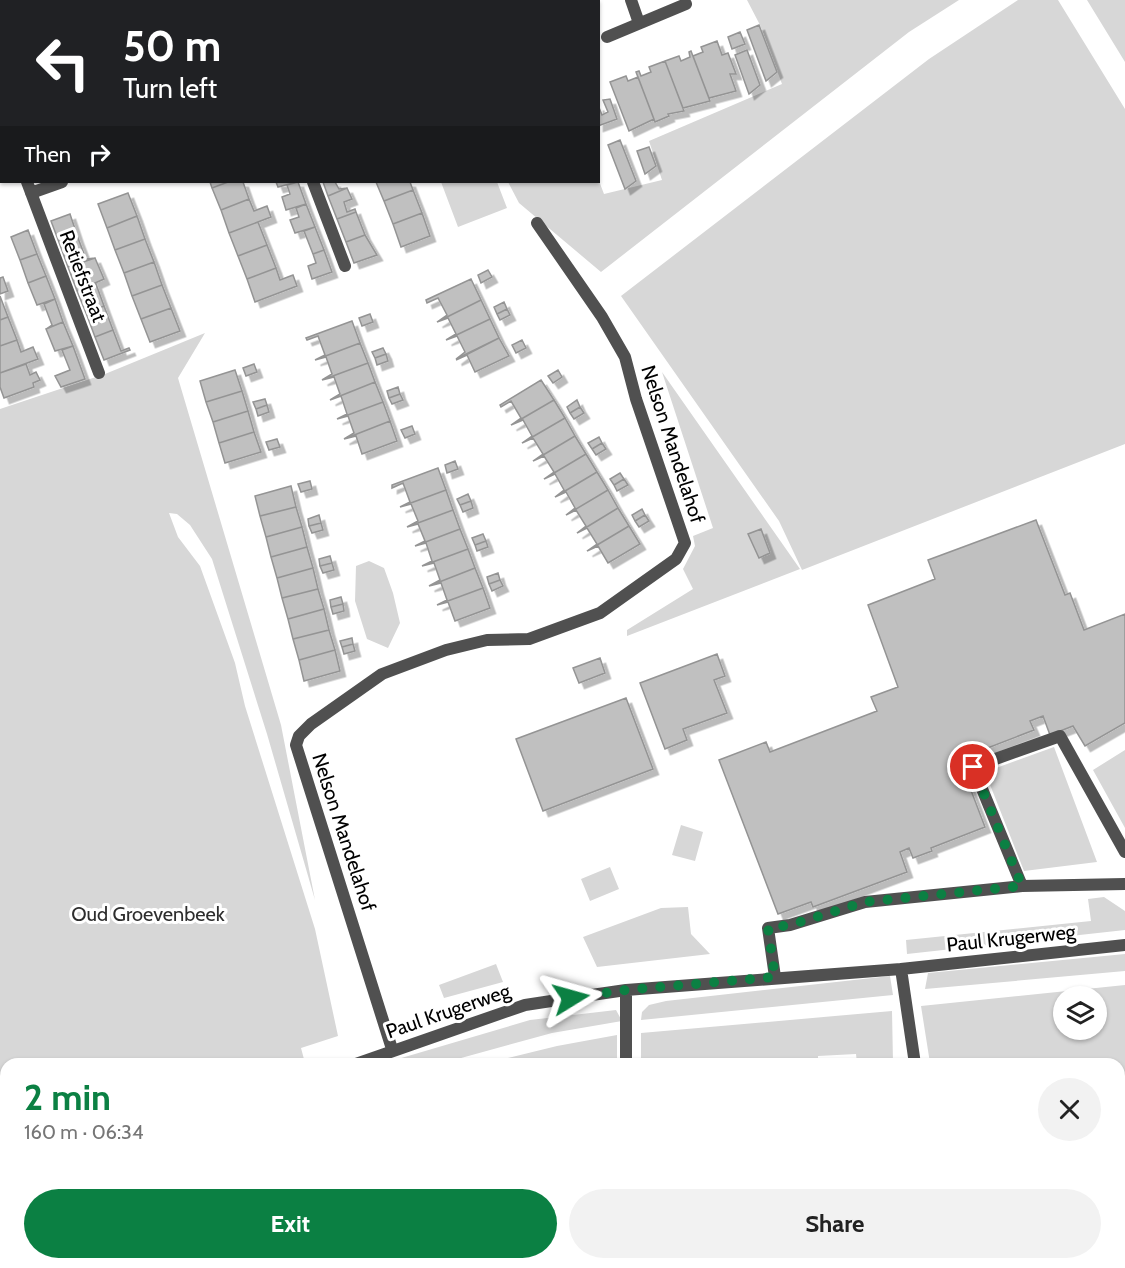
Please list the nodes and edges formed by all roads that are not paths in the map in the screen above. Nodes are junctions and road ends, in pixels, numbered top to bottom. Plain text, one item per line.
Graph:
1 (631, 0) edge
2 (686, 4) dead end
3 (639, 23) junction
4 (607, 37) dead end
5 (55, 183) edge
6 (313, 183) edge
7 (29, 187) edge
8 (537, 222) dead end
9 (345, 266) dead end
10 (99, 373) dead end
11 (1125, 852) edge
12 (1125, 884) edge
13 (1022, 886) junction
14 (1125, 945) edge
15 (901, 969) junction
16 (775, 977) junction
17 (626, 990) junction
18 (393, 1049) junction
19 (371, 1058) edge
20 (626, 1058) edge
21 (914, 1058) edge

1 - 3 street
2 - 3 street
3 - 4 street
5 - 7 street, Retiefstraat
6 - 9 street
7 - 10 street, Retiefstraat
8 - 18 street, Nelson Mandelahof
11 - 13 street
12 - 13 street
13 - 16 street
14 - 15 street, Paul Krugerweg
15 - 16 street, Paul Krugerweg
15 - 21 street
16 - 17 street, Paul Krugerweg
17 - 18 street, Paul Krugerweg
17 - 20 street
18 - 19 street, Paul Krugerweg

